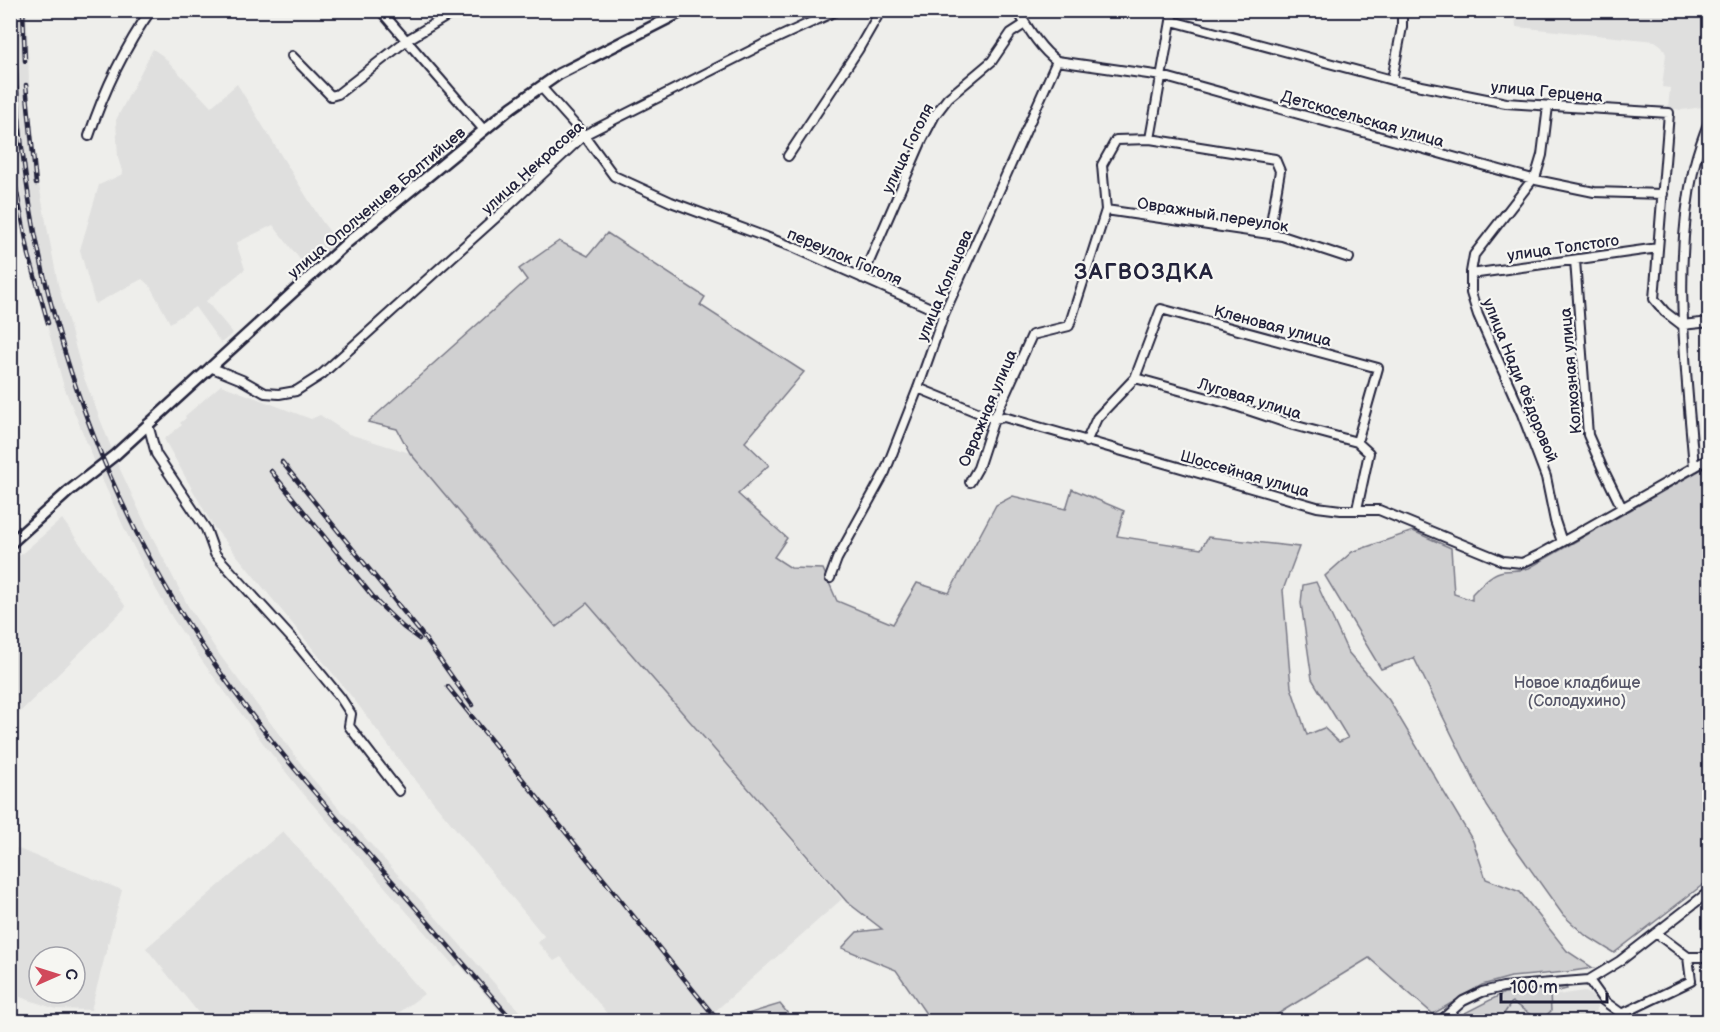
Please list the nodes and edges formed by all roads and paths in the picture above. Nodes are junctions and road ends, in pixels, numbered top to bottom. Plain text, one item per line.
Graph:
1 (151, 10) edge
2 (380, 10) edge
3 (457, 10) edge
4 (685, 10) edge
5 (838, 10) edge
6 (881, 10) edge
7 (1017, 10) edge
8 (1173, 10) edge
9 (1402, 10) edge
10 (1172, 21) junction
11 (1025, 24) junction
12 (407, 40) junction
13 (292, 56) dead end
14 (1057, 61) junction
15 (1162, 76) junction
16 (1392, 80) junction
17 (541, 87) junction
18 (1548, 106) junction
19 (1710, 118) edge
20 (484, 130) junction
21 (584, 135) junction
22 (89, 136) dead end
23 (1150, 139) junction
24 (788, 156) dead end
25 (1533, 179) junction
26 (1663, 194) junction
27 (1106, 210) junction
28 (1269, 234) junction
29 (1658, 248) junction
30 (1350, 258) dead end
31 (1575, 260) junction
32 (1472, 274) junction
33 (862, 278) junction
34 (944, 314) junction
35 (1710, 322) edge
36 (1682, 325) junction
37 (210, 367) junction
38 (1135, 378) junction
39 (918, 388) junction
40 (994, 419) junction
41 (148, 424) junction
42 (1086, 442) junction
43 (1358, 442) junction
44 (1710, 458) edge
45 (1694, 467) junction
46 (970, 482) dead end
47 (1622, 508) junction
48 (1357, 509) junction
49 (1562, 542) junction
50 (10, 544) edge
51 (830, 578) dead end
52 (399, 791) dead end
53 (1710, 891) edge
54 (1656, 933) junction
55 (1688, 957) junction
56 (1710, 957) edge
57 (1589, 980) junction
58 (1439, 1022) edge

1 - 22 street
2 - 12 street
3 - 12 street
4 - 17 main road, улица Ополченцев Балтийцев
5 - 21 street, улица Некрасова
6 - 24 street
7 - 11 street
8 - 10 street
9 - 16 street
10 - 15 street
10 - 16 street, улица Герцена
11 - 14 street
11 - 33 street, улица Гоголя
12 - 13 street
12 - 20 street
14 - 15 street, Детскосельская улица
14 - 34 street, улица Кольцова
15 - 23 street
15 - 25 street, Детскосельская улица
16 - 18 street, улица Герцена
17 - 20 main road, улица Ополченцев Балтийцев
17 - 21 street, переулок Гоголя
18 - 25 street, улица Нади Фёдоровой
18 - 26 street, улица Герцена
19 - 36 street
20 - 37 main road, улица Ополченцев Балтийцев
21 - 33 street, переулок Гоголя
21 - 37 street, улица Некрасова
23 - 27 street, Овражная улица
23 - 28 street
25 - 26 street, Детскосельская улица
25 - 32 street, улица Нади Фёдоровой
26 - 29 street, улица Герцена
27 - 28 street, Овражный переулок
27 - 40 street, Овражная улица
28 - 30 street, Овражный переулок
29 - 31 street, улица Толстого
29 - 36 street, улица Герцена
31 - 32 street, улица Толстого
31 - 47 street, Колхозная улица
32 - 49 street, улица Нади Фёдоровой
33 - 34 street, переулок Гоголя
34 - 39 street, улица Кольцова
35 - 36 street
36 - 45 street
37 - 41 main road, улица Ополченцев Балтийцев
38 - 42 street
38 - 43 street, Луговая улица
38 - 43 street, Кленовая улица
39 - 40 street, Шоссейная улица
39 - 51 street, улица Кольцова
40 - 42 street, Шоссейная улица
40 - 46 street, Овражная улица
41 - 50 main road, улица Ополченцев Балтийцев
41 - 52 street
42 - 48 street, Шоссейная улица
43 - 48 street
44 - 45 street, Шоссейная улица
45 - 47 street, Шоссейная улица
47 - 49 street, Шоссейная улица
48 - 49 street, Шоссейная улица
53 - 54 street
54 - 55 street
54 - 57 street
55 - 56 street
55 - 57 street
57 - 58 street

